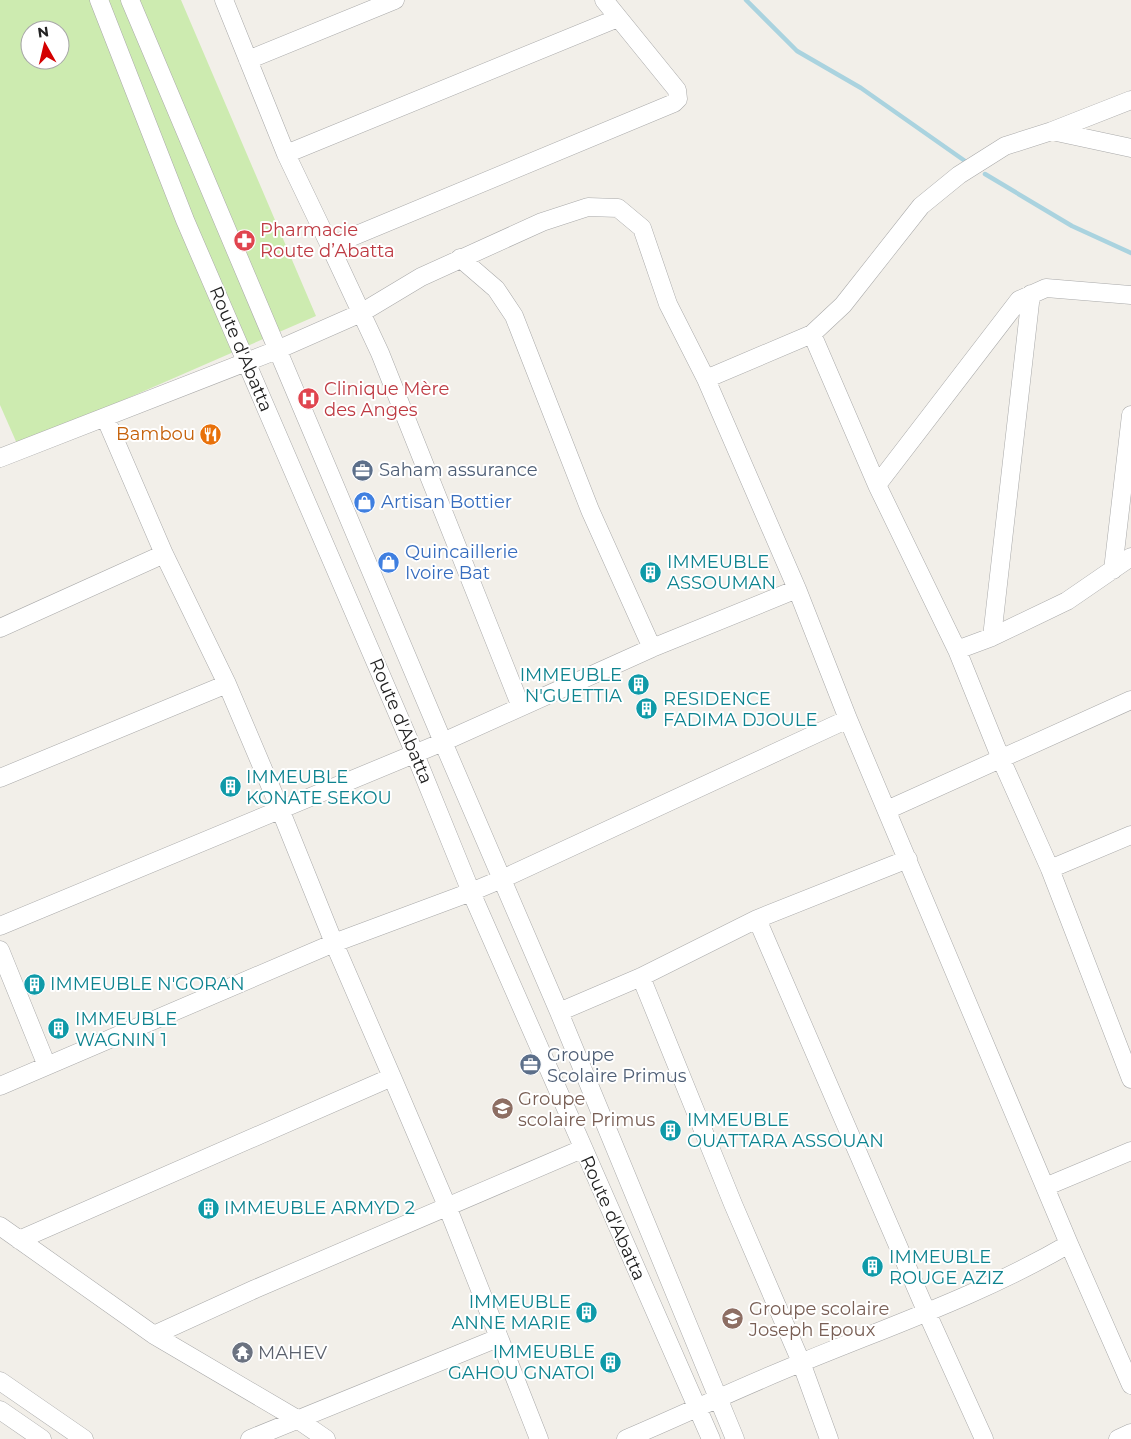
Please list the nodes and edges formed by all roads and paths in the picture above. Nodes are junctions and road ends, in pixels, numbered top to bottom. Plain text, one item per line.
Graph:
1 (99, 0) edge
2 (130, 0) edge
3 (224, 0) edge
4 (395, 0) edge
5 (604, 0) edge
6 (618, 18) junction
7 (248, 60) junction
8 (1131, 100) edge
9 (1052, 131) junction
10 (1131, 148) edge
11 (286, 154) junction
12 (330, 246) junction
13 (460, 258) junction
14 (1030, 294) junction
15 (1131, 295) edge
16 (361, 313) junction
17 (812, 334) junction
18 (277, 350) junction
19 (247, 363) junction
20 (706, 379) junction
21 (1131, 415) edge
22 (105, 417) junction
23 (0, 458) edge
24 (877, 485) junction
25 (164, 554) junction
26 (1131, 557) edge
27 (1113, 570) junction
28 (798, 588) junction
29 (0, 628) edge
30 (992, 637) junction
31 (652, 648) junction
32 (957, 650) junction
33 (227, 684) junction
34 (1131, 700) edge
35 (521, 706) junction
36 (848, 718) junction
37 (443, 742) junction
38 (415, 754) junction
39 (1001, 759) junction
40 (0, 778) edge
41 (280, 809) junction
42 (887, 810) junction
43 (1131, 835) edge
44 (908, 858) junction
45 (1050, 869) junction
46 (502, 879) junction
47 (470, 892) junction
48 (757, 920) junction
49 (0, 926) edge
50 (334, 943) junction
51 (0, 950) edge
52 (641, 977) junction
53 (559, 1012) junction
54 (47, 1066) junction
55 (392, 1077) junction
56 (1131, 1079) edge
57 (0, 1086) edge
58 (582, 1148) junction
59 (1131, 1150) edge
60 (1045, 1187) junction
61 (447, 1206) junction
62 (0, 1226) edge
63 (19, 1240) junction
64 (1069, 1244) junction
65 (927, 1313) junction
66 (154, 1335) junction
67 (498, 1338) junction
68 (801, 1362) junction
69 (0, 1381) edge
70 (1131, 1385) edge
71 (718, 1399) junction
72 (697, 1409) junction
73 (0, 1410) edge
74 (297, 1419) junction
75 (1131, 1433) edge
76 (42, 1439) edge
77 (84, 1439) edge
78 (250, 1439) edge
79 (326, 1439) edge
80 (539, 1439) edge
81 (626, 1439) edge
82 (710, 1439) edge
83 (735, 1439) edge
84 (829, 1439) edge
85 (984, 1439) edge
86 (1118, 1439) edge

1 - 19 street, Route d'Abatta
2 - 18 street, Route d'Abatta
3 - 7 street
4 - 7 street
5 - 6 street
6 - 11 street
6 - 12 street
7 - 11 street
8 - 9 street
9 - 10 street
9 - 17 street
11 - 12 street
12 - 16 street
13 - 16 street
13 - 20 street
13 - 31 street
14 - 15 street
14 - 24 street
14 - 30 street
16 - 18 street
16 - 35 street
17 - 20 street
17 - 24 street
18 - 19 street
18 - 37 street, Route d'Abatta
19 - 22 street
19 - 38 street, Route d'Abatta
20 - 28 street
21 - 27 street
22 - 23 street
22 - 25 street
24 - 32 street
25 - 29 street
25 - 33 street
26 - 27 street
27 - 30 street
28 - 31 street
28 - 36 street
30 - 32 street
31 - 35 street
32 - 39 street
33 - 40 street
33 - 41 street
34 - 39 street
35 - 37 street
36 - 42 street
36 - 46 street
37 - 38 street
37 - 46 street, Route d'Abatta
38 - 41 street
38 - 47 street, Route d'Abatta
39 - 42 street
39 - 45 street
41 - 49 street
41 - 50 street
42 - 44 street
43 - 45 street
44 - 48 street
44 - 60 street
45 - 56 street
46 - 47 street
46 - 53 street, Route d'Abatta
47 - 50 street
47 - 58 street, Route d'Abatta
48 - 52 street
48 - 65 street
50 - 54 street
50 - 55 street
51 - 54 street
52 - 53 street
52 - 68 street
53 - 71 street, Route d'Abatta
54 - 57 street
55 - 61 street
55 - 63 street
58 - 61 street
58 - 72 street, Route d'Abatta
59 - 60 street
60 - 64 street
61 - 66 street
61 - 67 street
62 - 63 street
63 - 66 street
64 - 65 street
64 - 70 street
65 - 68 street
65 - 85 street
66 - 74 street
67 - 74 street
67 - 80 street
68 - 71 street
68 - 84 street
69 - 77 street
71 - 72 street
71 - 83 street, Route d'Abatta
72 - 81 street
72 - 82 street, Route d'Abatta
73 - 76 street
74 - 78 street
74 - 79 street
75 - 86 street

